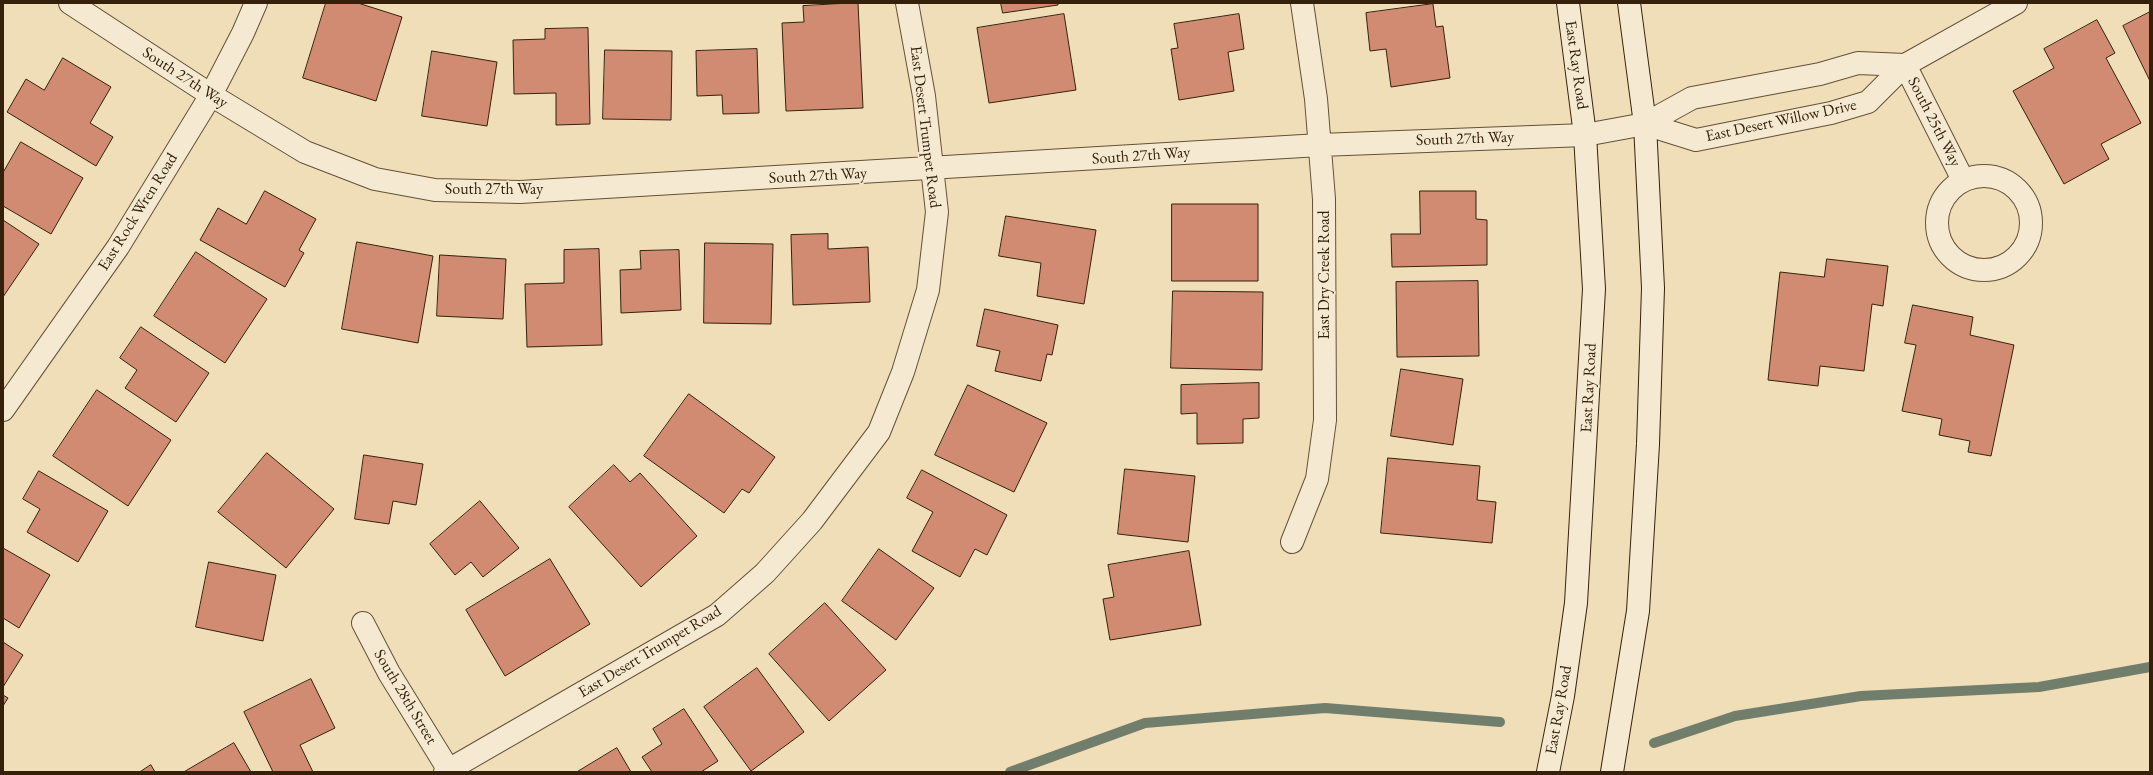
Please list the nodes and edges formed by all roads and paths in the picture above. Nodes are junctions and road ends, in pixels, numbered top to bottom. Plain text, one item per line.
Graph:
1 (70, 3) edge
2 (256, 3) edge
3 (907, 3) edge
4 (1302, 3) edge
5 (1568, 3) edge
6 (1629, 3) edge
7 (2016, 3) edge
8 (1905, 65) junction
9 (211, 95) junction
10 (1644, 124) junction
11 (1614, 130) joint
12 (1585, 134) junction
13 (1320, 145) junction
14 (932, 169) junction
15 (1963, 180) junction
16 (3, 410) edge
17 (1292, 542) dead end
18 (362, 623) dead end
19 (1550, 766) edge
20 (448, 771) edge
21 (1612, 771) edge

1 - 9 street, South 27th Way
2 - 9 street, East Rock Wren Road
3 - 14 street, East Desert Trumpet Road
4 - 13 street, East Dry Creek Road
5 - 12 street, East Ray Road
6 - 10 street
7 - 8 street, East Desert Willow Drive
8 - 10 street, East Desert Willow Drive
8 - 10 street, East Desert Willow Drive
8 - 15 street, South 25th Way
9 - 14 street, South 27th Way
9 - 16 street, East Rock Wren Road
10 - 11 street, East Desert Willow Drive
10 - 21 street
11 - 12 street, South 27th Way
12 - 13 street, South 27th Way
12 - 19 street, East Ray Road
13 - 14 street, South 27th Way
13 - 17 street, East Dry Creek Road
14 - 20 street, East Desert Trumpet Road
15 - 15 street, South 25th Way
18 - 20 street, South 28th Street

